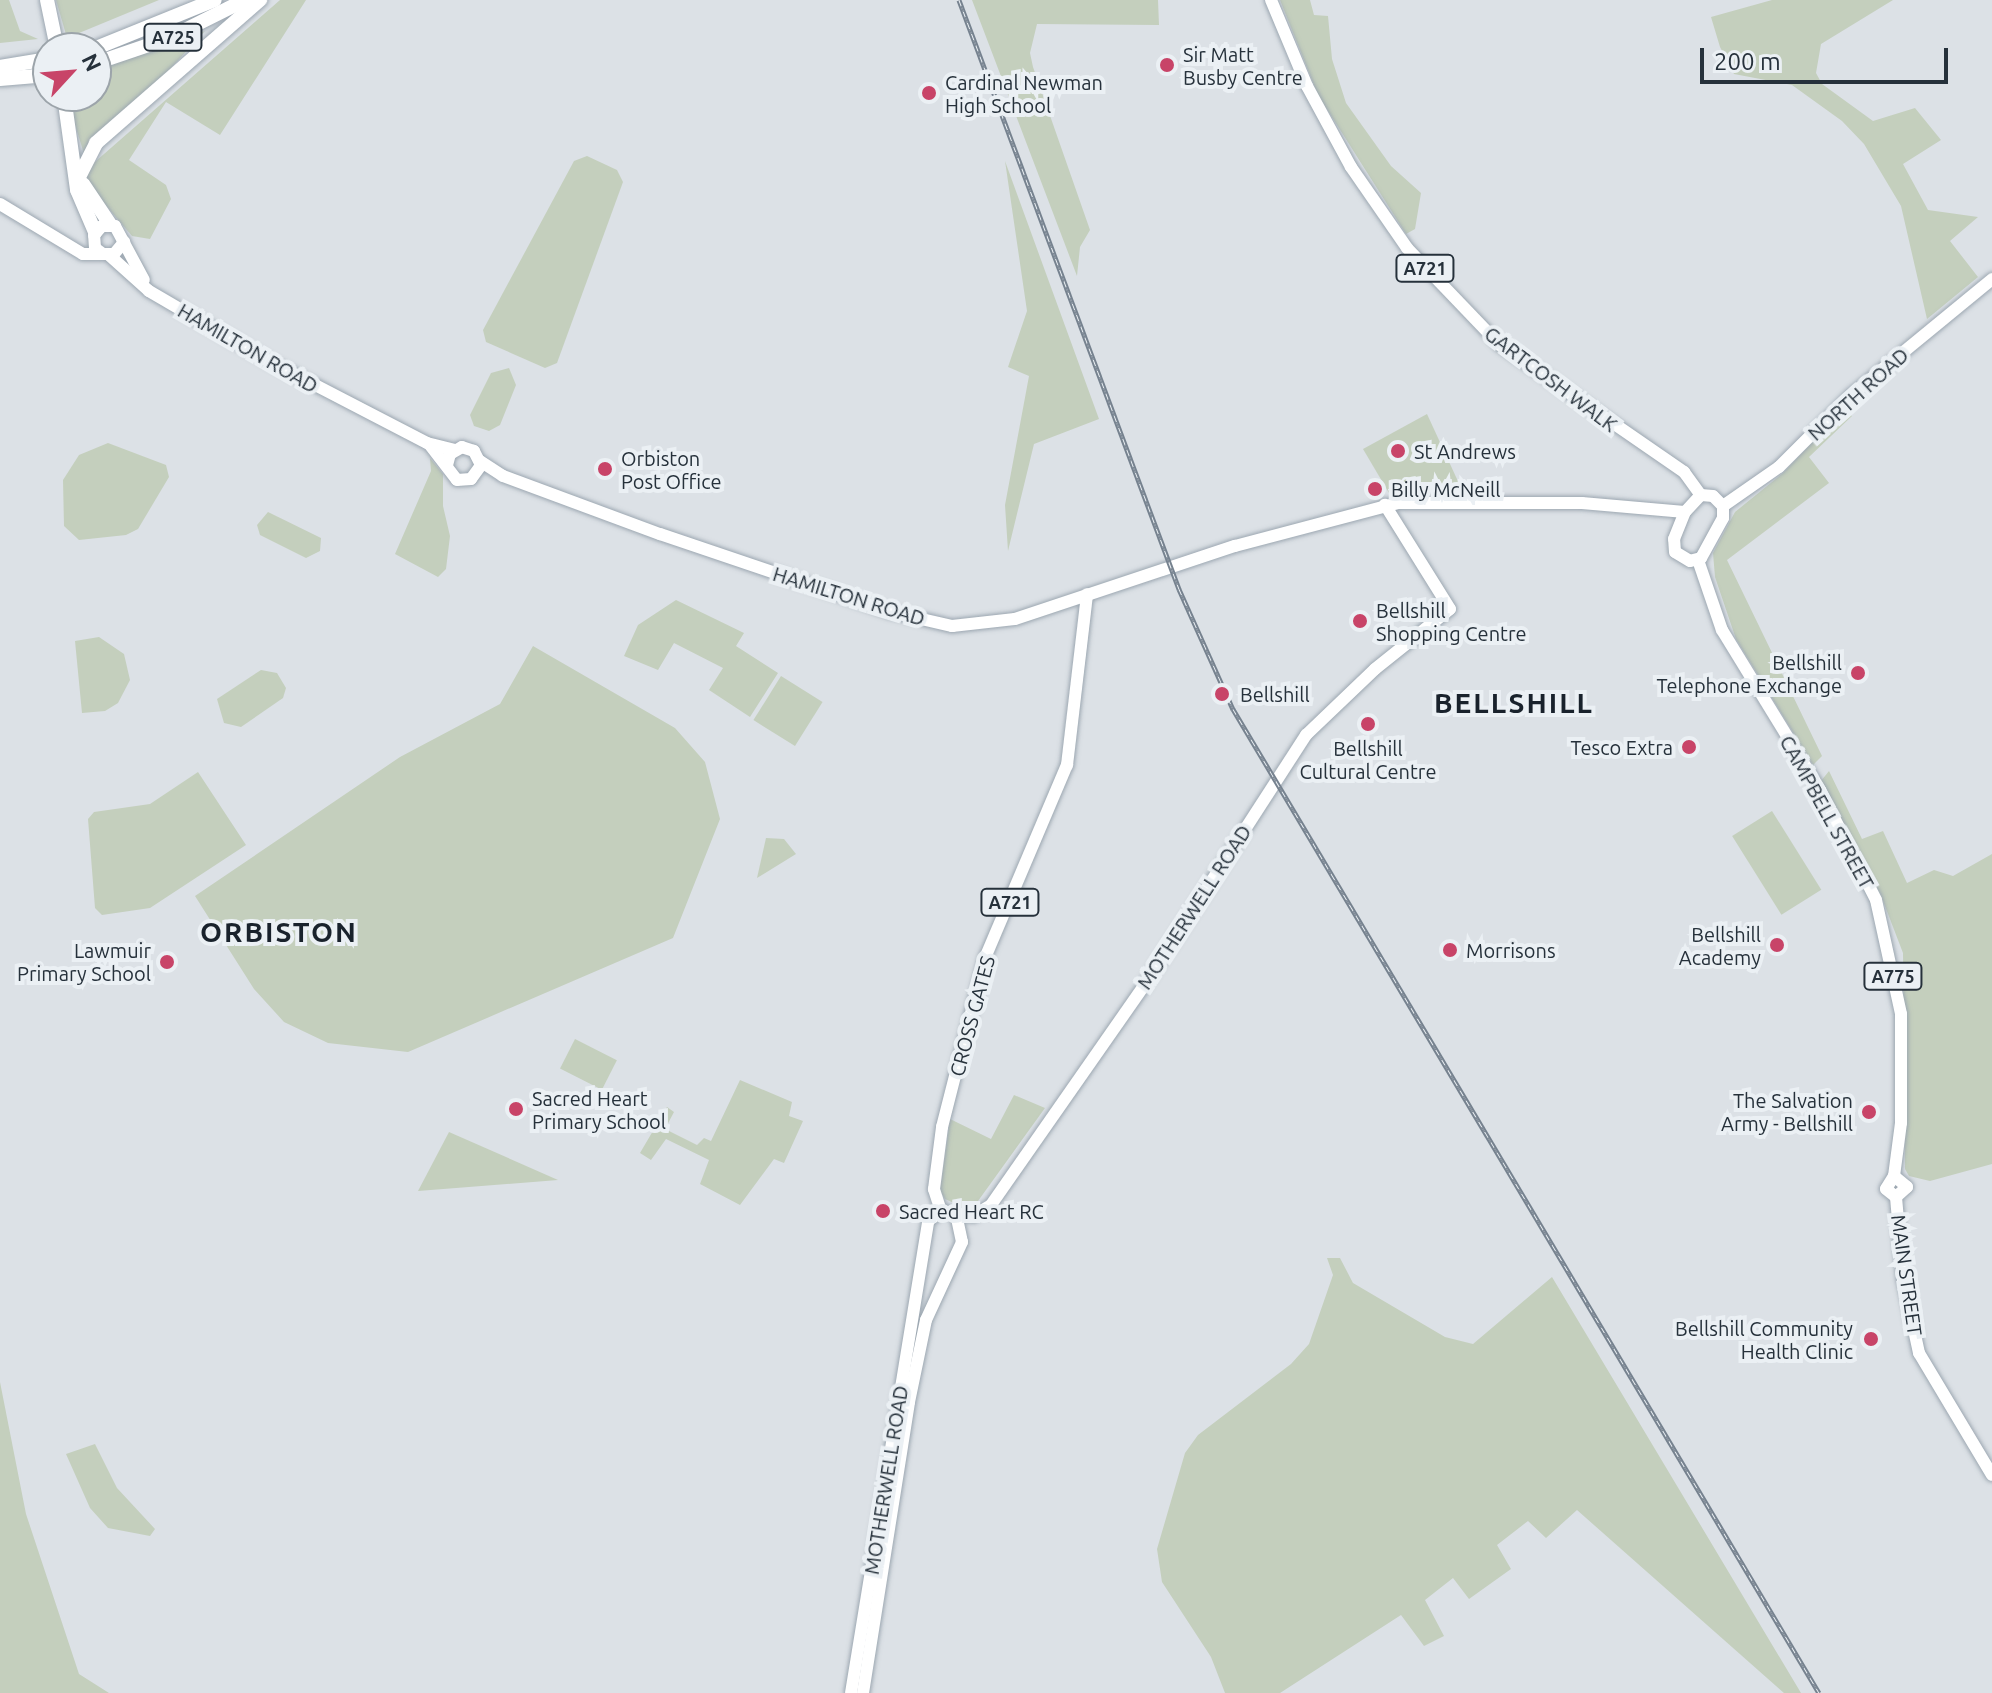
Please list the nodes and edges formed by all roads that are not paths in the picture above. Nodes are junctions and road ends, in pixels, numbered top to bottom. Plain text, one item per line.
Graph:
1 (47, 0) edge
2 (215, 0) edge
3 (245, 0) edge
4 (260, 0) edge
5 (1271, 0) edge
6 (54, 32) edge
7 (112, 42) edge
8 (112, 58) edge
9 (32, 62) edge
10 (0, 67) edge
11 (32, 78) edge
12 (0, 79) edge
13 (66, 112) edge
14 (73, 157) junction
15 (80, 175) junction
16 (0, 204) edge
17 (110, 224) junction
18 (94, 235) junction
19 (124, 242) junction
20 (70, 245) junction
21 (106, 255) junction
22 (1992, 279) edge
23 (155, 295) junction
24 (427, 443) junction
25 (455, 450) junction
26 (480, 461) junction
27 (447, 465) junction
28 (503, 476) junction
29 (475, 477) junction
30 (1701, 495) junction
31 (1385, 505) junction
32 (1651, 505) junction
33 (1723, 506) junction
34 (1685, 512) junction
35 (1674, 538) junction
36 (1698, 560) junction
37 (1087, 594) junction
38 (1896, 1197) joint
39 (941, 1211) junction
40 (957, 1218) junction
41 (919, 1266) junction
42 (943, 1276) junction
43 (1992, 1475) edge
44 (851, 1693) edge
45 (863, 1693) edge

1 - 6 highway
2 - 7 highway, A725
3 - 8 highway, A725
4 - 15 highway
5 - 30 main road, GARTCOSH WALK / A721
9 - 10 highway
11 - 12 highway
13 - 14 highway
14 - 15 highway
14 - 18 highway
15 - 17 highway
16 - 20 main road, HAMILTON ROAD
17 - 18 main road
17 - 19 main road, HAMILTON ROAD
18 - 20 main road
18 - 21 main road
19 - 21 main road
19 - 23 main road, HAMILTON ROAD
20 - 21 main road, HAMILTON ROAD
21 - 23 main road, HAMILTON ROAD
22 - 33 main road, NORTH ROAD
23 - 24 main road, HAMILTON ROAD
24 - 25 main road, HAMILTON ROAD
24 - 27 main road, HAMILTON ROAD
25 - 26 main road
25 - 27 main road
26 - 28 main road, HAMILTON ROAD
26 - 29 main road
27 - 29 main road
28 - 29 main road, HAMILTON ROAD
28 - 37 main road, HAMILTON ROAD
30 - 33 main road
30 - 34 main road
31 - 32 main road
31 - 37 main road, HAMILTON ROAD
31 - 40 main road, MOTHERWELL ROAD
32 - 34 main road
32 - 35 main road
33 - 36 main road
34 - 35 main road
35 - 36 main road, A775
36 - 38 main road, CAMPBELL STREET / A775
37 - 39 main road, CROSS GATES / A721
38 - 43 main road, MAIN STREET
39 - 40 main road
39 - 41 main road, MOTHERWELL ROAD
40 - 42 main road, MOTHERWELL ROAD
41 - 42 main road
41 - 44 main road, MOTHERWELL ROAD
42 - 45 main road, MOTHERWELL ROAD

